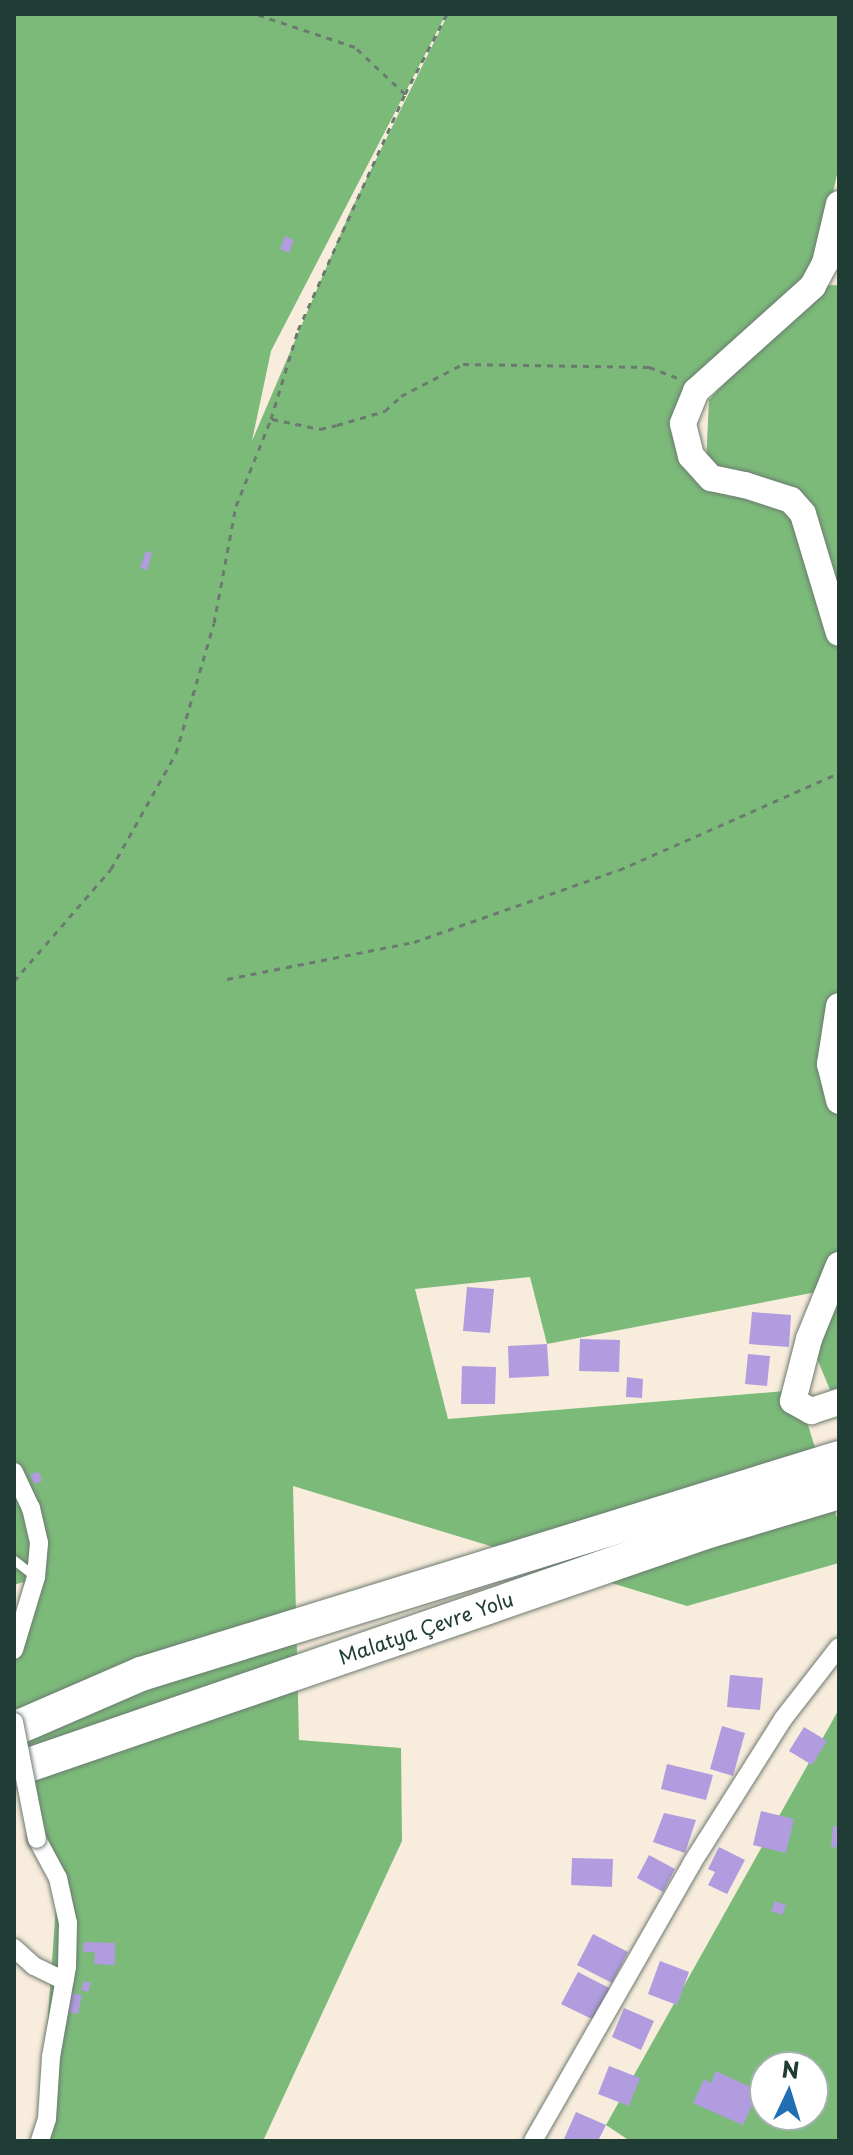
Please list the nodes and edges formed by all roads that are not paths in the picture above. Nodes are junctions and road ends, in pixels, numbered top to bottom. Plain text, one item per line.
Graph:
1 (839, 204) edge
2 (839, 633) edge
3 (839, 1006) edge
4 (839, 1101) edge
5 (839, 1265) edge
6 (839, 1402) edge
7 (839, 1458) edge
8 (14, 1472) edge
9 (839, 1492) edge
10 (14, 1560) edge
11 (36, 1577) junction
12 (839, 1647) edge
13 (14, 1650) edge
14 (14, 1722) edge
15 (14, 1729) edge
16 (14, 1770) edge
17 (14, 1948) edge
18 (65, 1981) junction
19 (40, 2141) edge
20 (533, 2141) edge

1 - 2 street
3 - 4 street
5 - 6 street
7 - 15 highway, Malatya Çevre Yolu
8 - 11 street
9 - 16 highway, Malatya Çevre Yolu
10 - 11 lane
11 - 13 street
12 - 20 street
14 - 18 street, bridge
17 - 18 street
18 - 19 street

